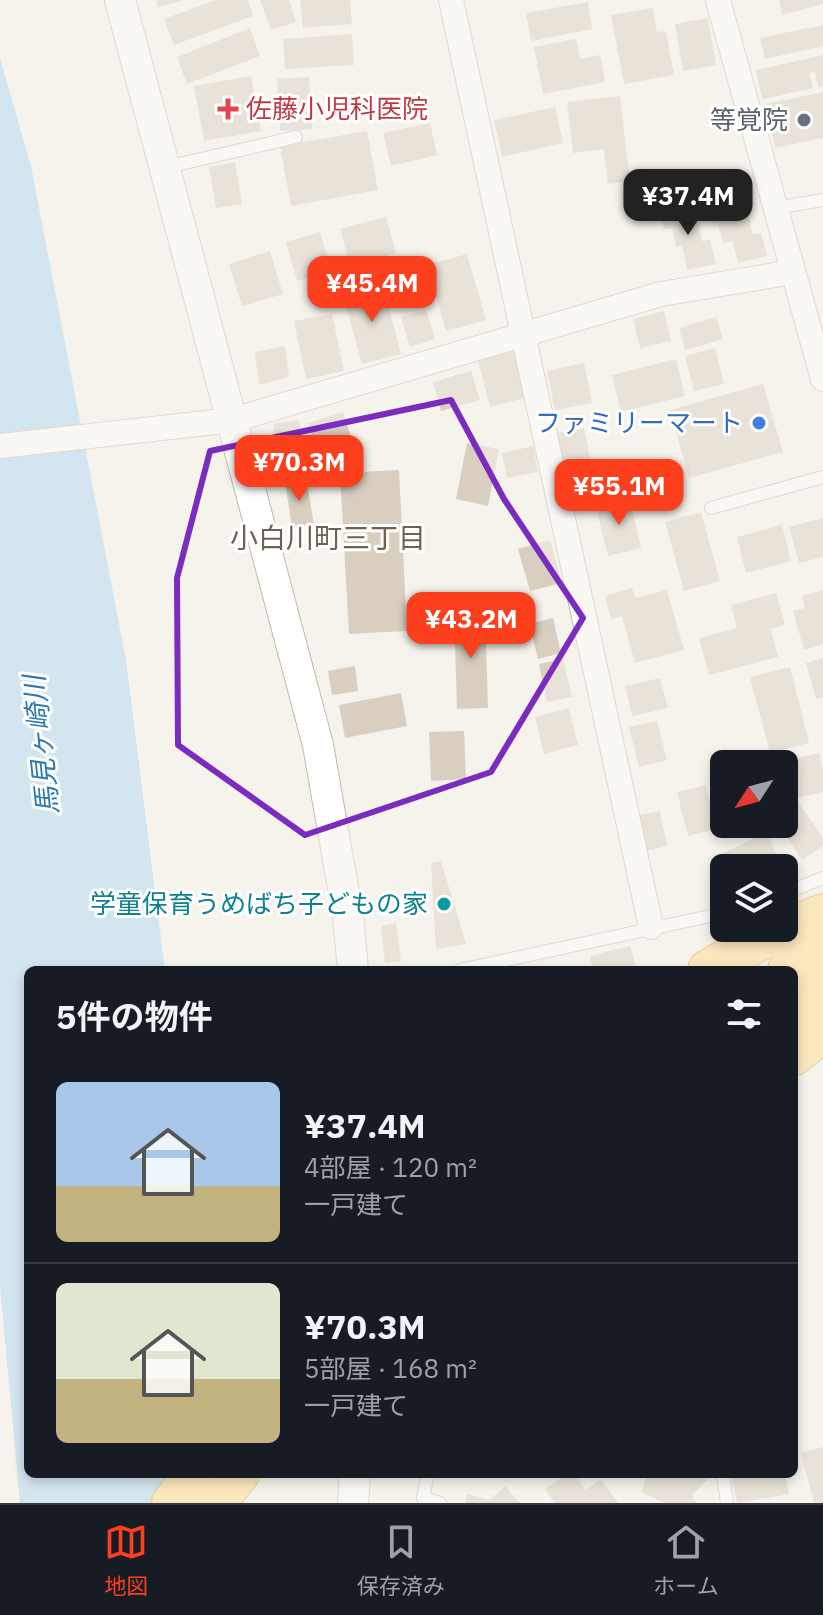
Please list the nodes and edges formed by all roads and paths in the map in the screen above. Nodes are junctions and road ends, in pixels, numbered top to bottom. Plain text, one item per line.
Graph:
1 (120, 0) edge
2 (451, 0) edge
3 (718, 0) edge
4 (296, 137) dead end
5 (167, 167) junction
6 (823, 200) edge
7 (776, 208) junction
8 (793, 272) junction
9 (525, 334) junction
10 (823, 379) edge
11 (233, 420) junction
12 (0, 446) edge
13 (823, 477) edge
14 (711, 508) dead end
15 (823, 878) edge
16 (798, 888) edge
17 (823, 914) edge
18 (710, 916) edge
19 (651, 927) junction
20 (823, 950) edge
21 (353, 966) edge
22 (478, 966) edge
23 (715, 966) edge
24 (795, 966) edge
25 (823, 991) edge
26 (798, 1007) edge
27 (823, 1032) edge
28 (798, 1052) edge
29 (191, 1478) edge
30 (236, 1478) edge
31 (427, 1478) edge
32 (724, 1478) edge
33 (172, 1503) edge
34 (216, 1503) edge
35 (440, 1503) edge
36 (727, 1503) edge

1 - 5 street
2 - 9 street
3 - 7 street
4 - 5 lane
5 - 11 street
6 - 7 lane
7 - 8 street
8 - 9 street
8 - 10 street
9 - 11 street
9 - 19 street
11 - 12 street
11 - 21 street
13 - 14 lane
15 - 16 lane
17 - 23 highway
18 - 19 lane
19 - 22 lane
20 - 24 highway
25 - 26 highway
27 - 28 highway
29 - 33 highway
30 - 34 highway
31 - 35 lane
32 - 36 lane

